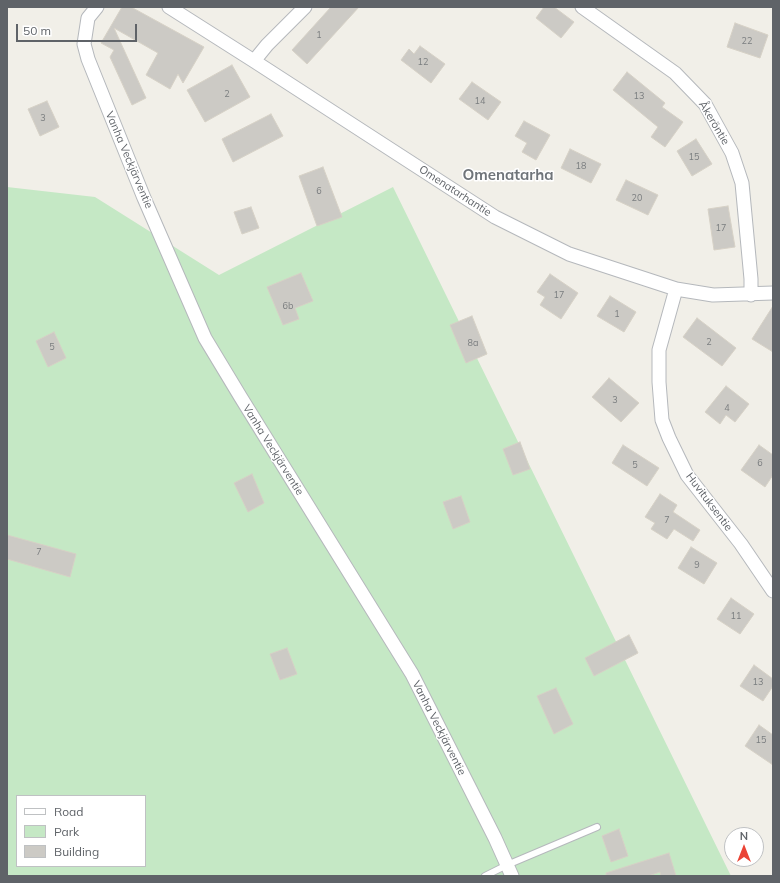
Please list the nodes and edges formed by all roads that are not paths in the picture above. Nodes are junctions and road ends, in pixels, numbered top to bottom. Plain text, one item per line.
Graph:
1 (97, 7) edge
2 (168, 7) edge
3 (305, 7) edge
4 (582, 7) edge
5 (254, 61) junction
6 (676, 289) junction
7 (773, 293) edge
8 (751, 295) junction
9 (773, 590) edge
10 (596, 827) dead end
11 (509, 871) edge
12 (485, 876) edge

1 - 11 street, Vanha Veckjärventie
2 - 5 street, Omenatarhantie
3 - 5 street
4 - 8 street, Åkeröntie
5 - 6 street, Omenatarhantie
6 - 8 street, Omenatarhantie
6 - 9 street, Huvituksentie
7 - 8 street, Omenatarhantie
10 - 11 lane
11 - 12 lane

